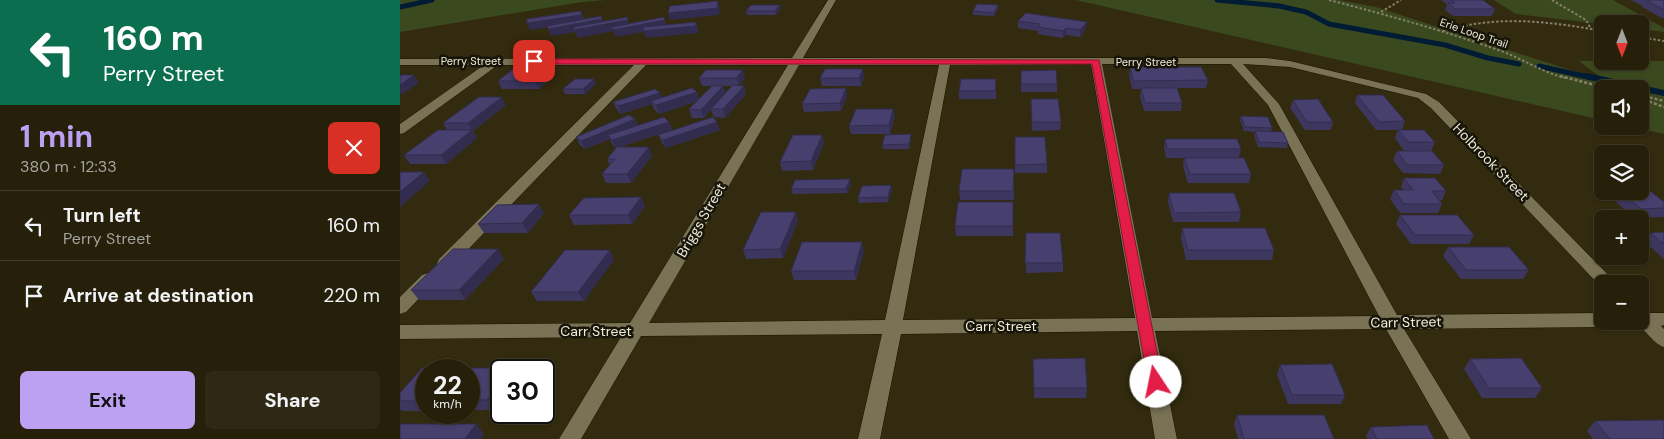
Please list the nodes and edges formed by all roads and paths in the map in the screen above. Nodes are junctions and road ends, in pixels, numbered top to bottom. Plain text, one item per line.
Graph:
1 (832, 0) edge
2 (1329, 0) edge
3 (1401, 0) edge
4 (1552, 0) edge
5 (1381, 12) junction
6 (1590, 29) junction
7 (1594, 30) edge
8 (1442, 32) junction
9 (1649, 38) edge
10 (1664, 41) edge
11 (497, 61) junction
12 (644, 61) junction
13 (1096, 61) junction
14 (400, 62) edge
15 (796, 62) junction
16 (945, 62) junction
17 (1235, 62) junction
18 (1350, 77) joint
19 (1594, 85) edge
20 (1649, 98) edge
21 (1649, 101) edge
22 (1664, 101) edge
23 (1664, 107) edge
24 (400, 130) edge
25 (1600, 275) edge
26 (400, 308) edge
27 (1649, 319) edge
28 (1594, 320) edge
29 (1664, 320) edge
30 (1392, 322) junction
31 (1145, 325) junction
32 (1649, 325) edge
33 (893, 327) junction
34 (636, 331) junction
35 (400, 332) edge
36 (1664, 340) edge
37 (570, 439) edge
38 (869, 439) edge
39 (1166, 439) edge
40 (1460, 439) edge

1 - 15 street, Briggs Street
2 - 5 path, Erie Loop Trail
3 - 5 path
4 - 6 path
5 - 8 path, Erie Loop Trail
6 - 7 path
6 - 8 path
8 - 19 path, Erie Loop Trail
9 - 10 path
11 - 12 street, Perry Street
11 - 14 street, Perry Street
11 - 24 street
12 - 15 street, Perry Street
12 - 26 street
13 - 16 street, Perry Street
13 - 17 street, Perry Street
13 - 31 street
15 - 16 street, Perry Street
15 - 34 street, Briggs Street
16 - 33 street
17 - 18 street, Perry Street
17 - 30 street
18 - 25 street, Holbrook Street
20 - 22 path
21 - 23 path
27 - 29 street
28 - 30 street, Carr Street
30 - 31 street, Carr Street
30 - 40 street
31 - 33 street, Carr Street
31 - 39 street
32 - 36 street
33 - 34 street, Carr Street
33 - 38 street
34 - 35 street, Carr Street
34 - 37 street, Briggs Street

